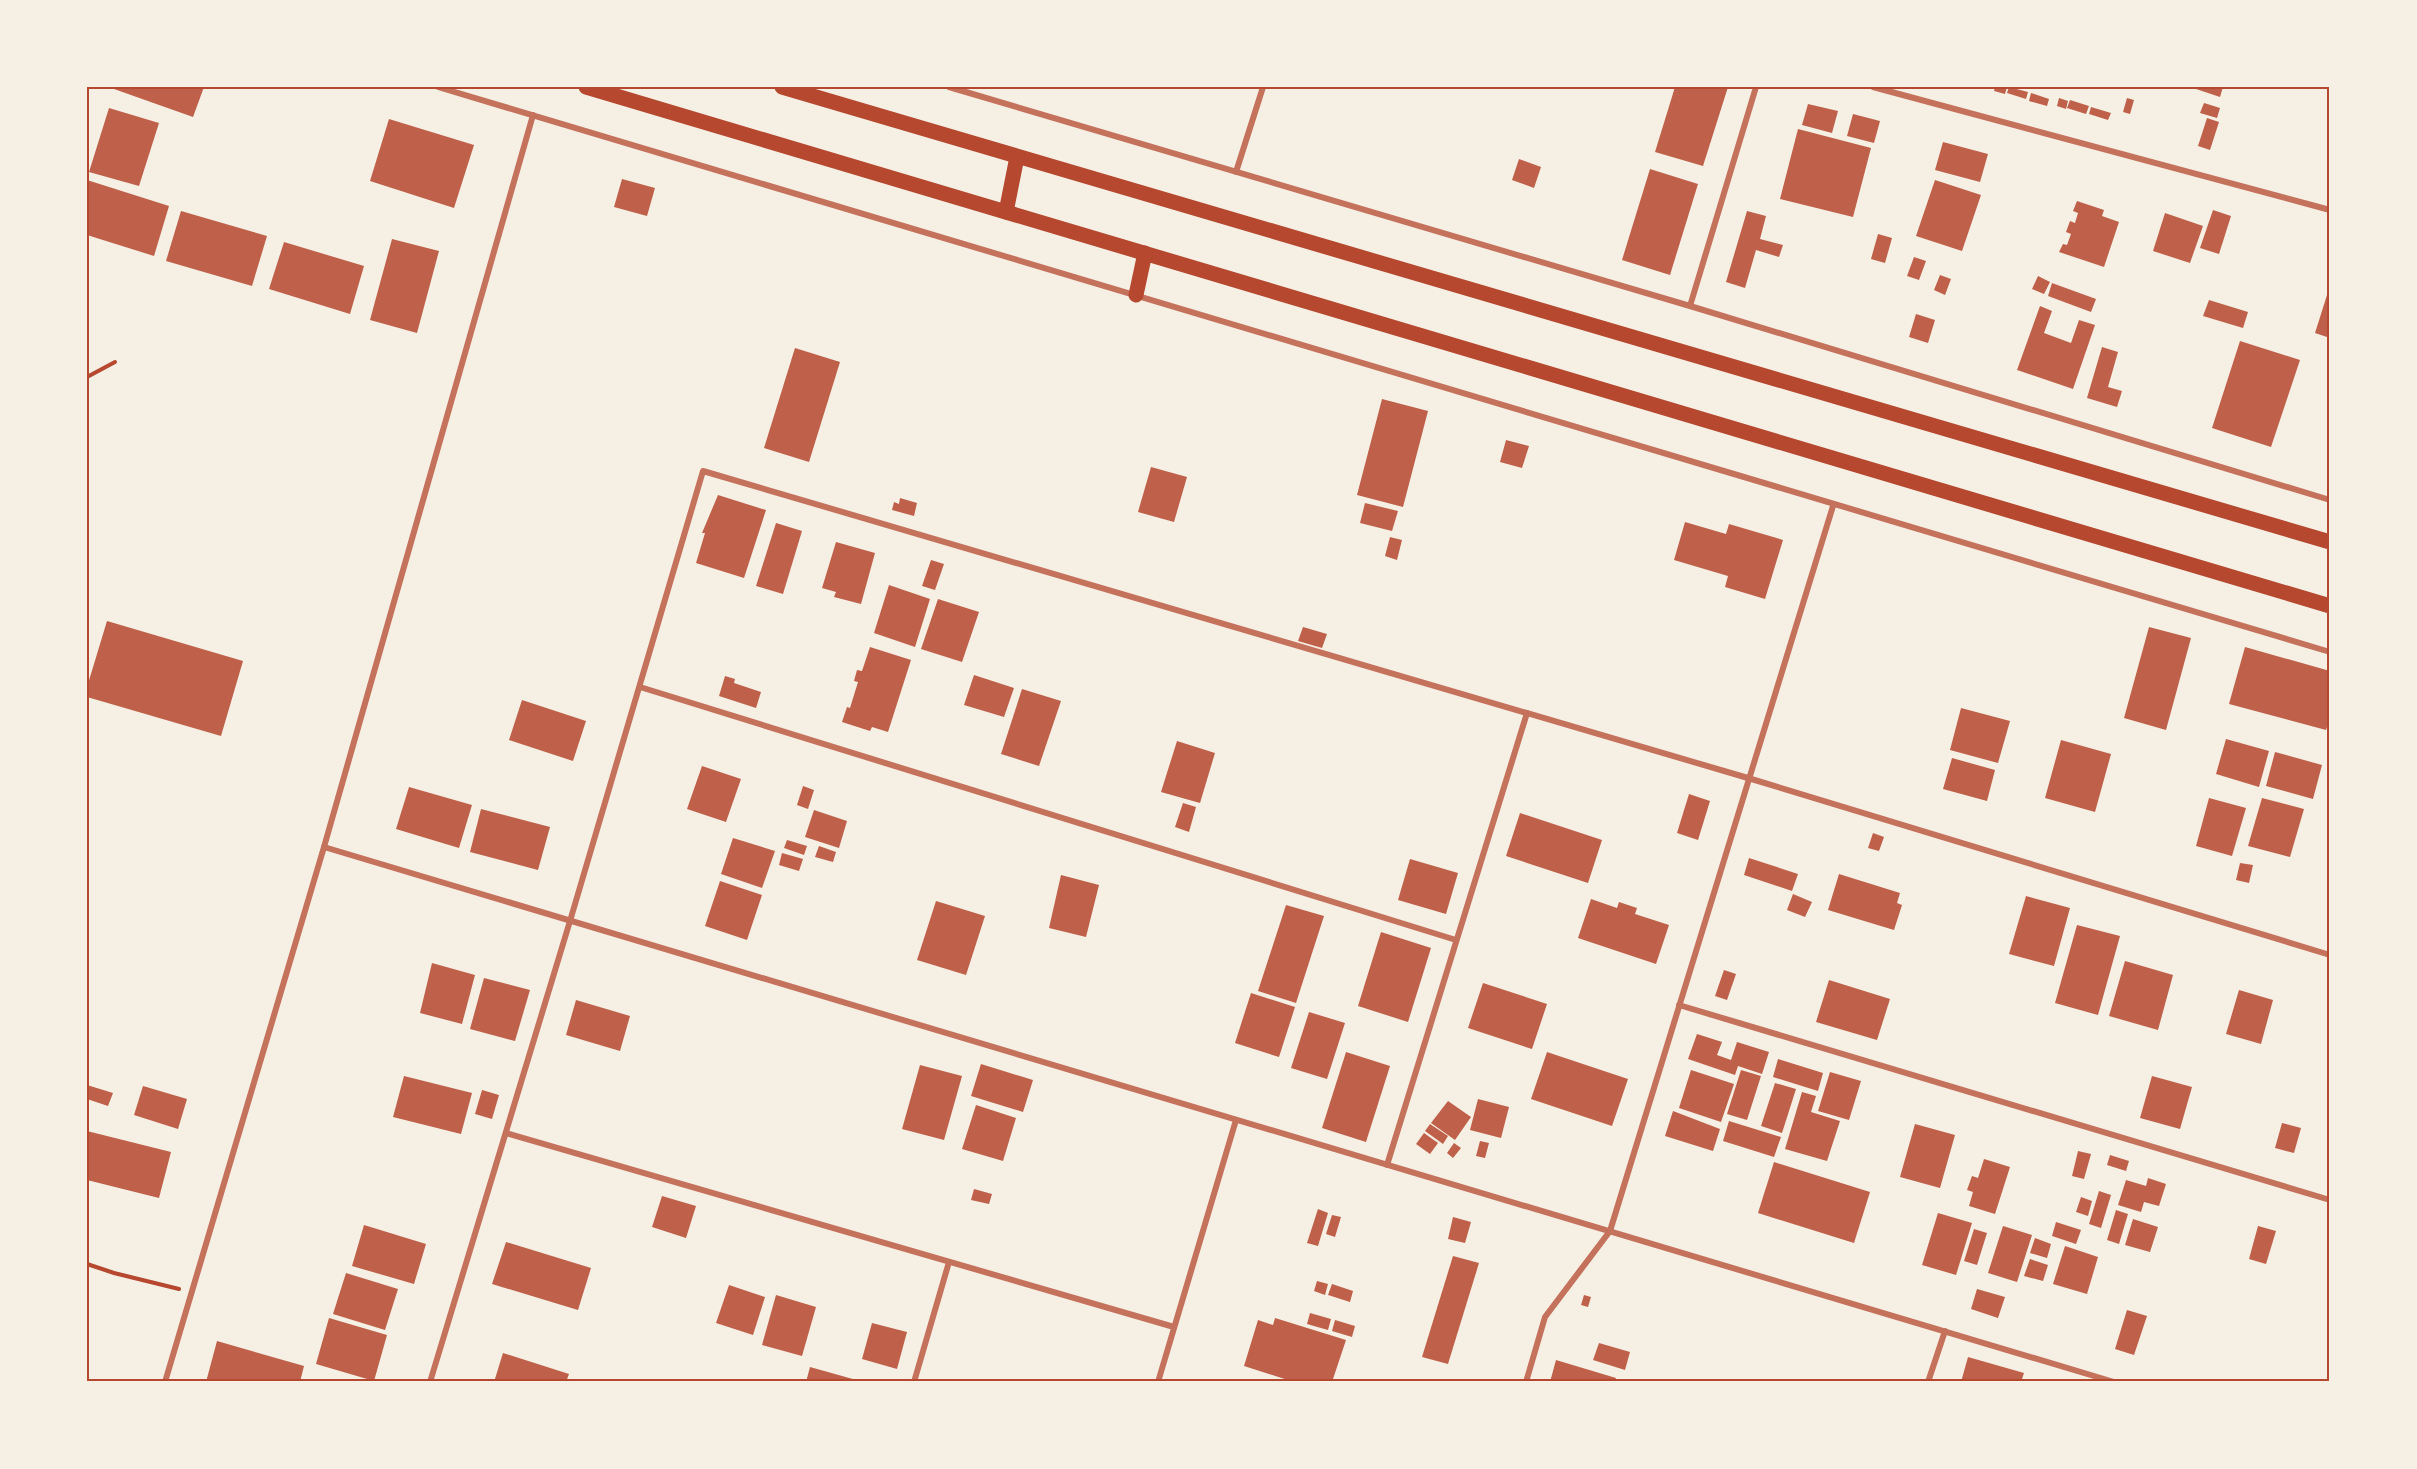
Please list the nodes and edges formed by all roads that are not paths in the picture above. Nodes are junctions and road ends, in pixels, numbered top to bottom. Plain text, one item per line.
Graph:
1 (438, 87) edge
2 (586, 87) edge
3 (782, 87) edge
4 (949, 87) edge
5 (1263, 87) edge
6 (1756, 87) edge
7 (1872, 87) edge
8 (532, 115) junction
9 (1017, 157) junction
10 (1236, 172) junction
11 (2330, 210) edge
12 (1006, 212) junction
13 (1145, 253) junction
14 (1136, 295) junction
15 (1690, 306) junction
16 (2330, 500) edge
17 (1833, 506) junction
18 (2330, 542) edge
19 (2330, 606) edge
20 (2330, 652) edge
21 (639, 687) junction
22 (1527, 713) junction
23 (1748, 778) junction
24 (324, 847) junction
25 (570, 921) junction
26 (1456, 940) junction
27 (2330, 956) edge
28 (1679, 1005) junction
29 (1236, 1120) junction
30 (506, 1132) junction
31 (1387, 1165) junction
32 (2330, 1200) edge
33 (1610, 1231) junction
34 (949, 1262) junction
35 (1174, 1327) junction
36 (1945, 1332) junction
37 (165, 1382) edge
38 (430, 1382) edge
39 (914, 1382) edge
40 (1158, 1382) edge
41 (1526, 1382) edge
42 (1928, 1382) edge
43 (2114, 1382) edge

1 - 8 street
2 - 12 main road
3 - 9 main road
4 - 10 street
5 - 10 street
6 - 15 street
7 - 11 street
8 - 14 street
8 - 24 street
9 - 12 main road
9 - 18 main road
10 - 15 street
12 - 13 main road
13 - 14 main road
13 - 19 main road
14 - 17 street
15 - 16 street
17 - 20 street
17 - 23 street
21 - 22 street
21 - 25 street
21 - 26 street
22 - 23 street
22 - 26 street
23 - 27 street
23 - 28 street
24 - 25 street
24 - 37 street
25 - 29 street
25 - 30 street
26 - 31 street
28 - 32 street
28 - 33 street
29 - 31 street
29 - 35 street
30 - 34 street
30 - 38 street
31 - 33 street
33 - 36 street
33 - 41 street
34 - 35 street
34 - 39 street
35 - 40 street
36 - 42 street
36 - 43 street

